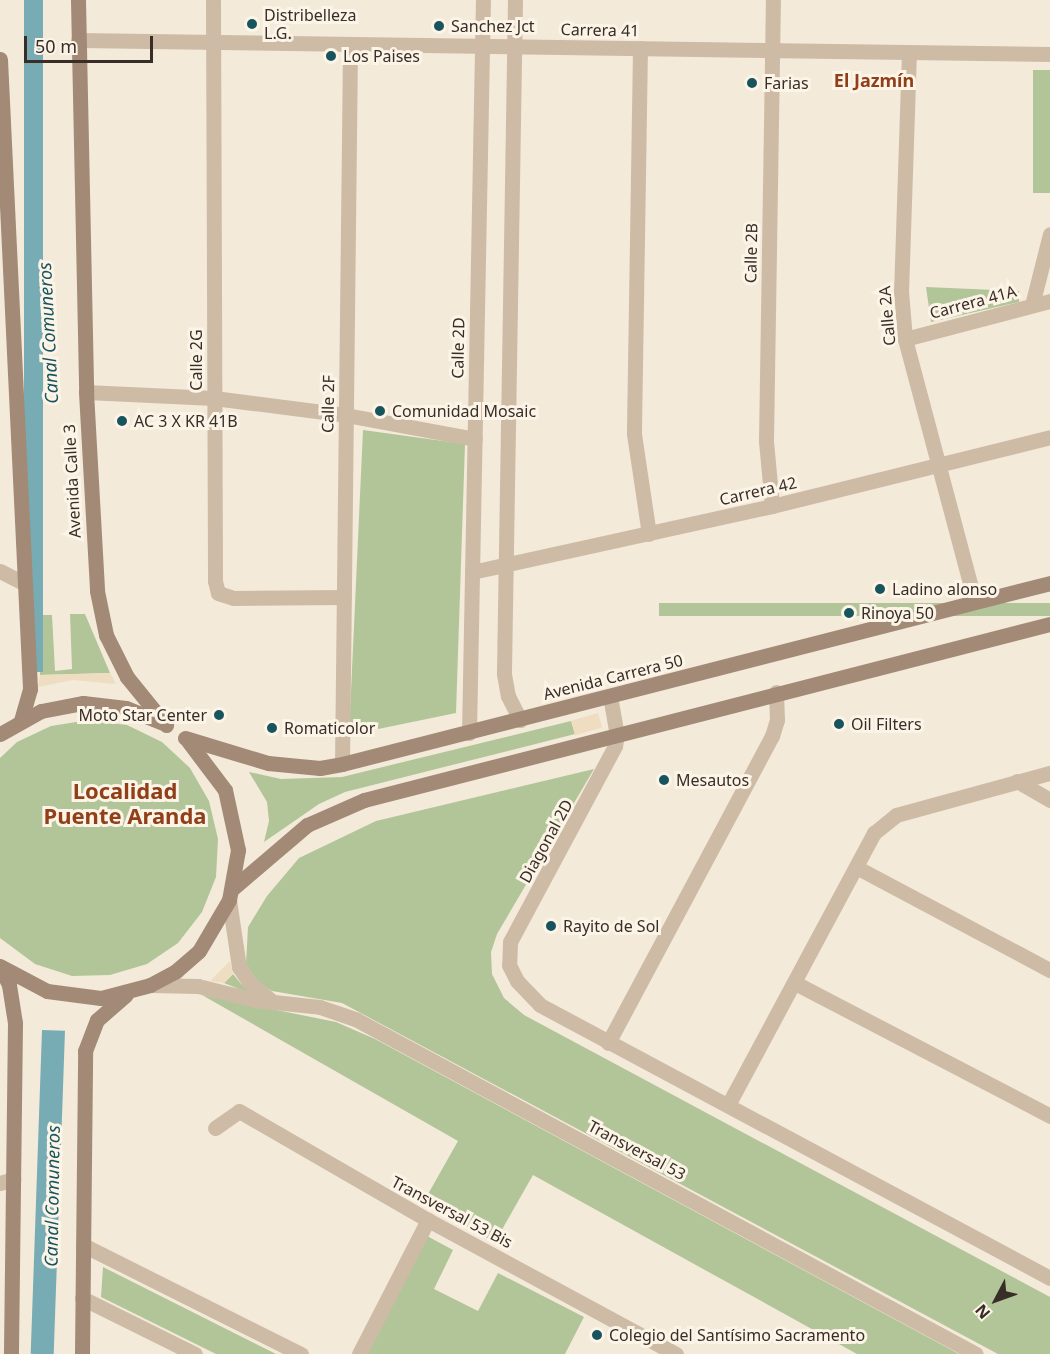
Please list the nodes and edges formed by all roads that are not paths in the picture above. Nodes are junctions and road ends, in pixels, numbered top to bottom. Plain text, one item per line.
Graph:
1 (78, 0) edge
2 (213, 0) edge
3 (483, 0) edge
4 (515, 0) edge
5 (773, 0) edge
6 (78, 40) junction
7 (213, 42) junction
8 (350, 44) junction
9 (482, 46) junction
10 (514, 46) junction
11 (640, 48) junction
12 (772, 50) junction
13 (909, 52) junction
14 (1050, 54) edge
15 (0, 59) edge
16 (3, 166) edge
17 (1050, 234) edge
18 (1050, 301) edge
19 (1032, 305) junction
20 (6, 314) edge
21 (905, 339) junction
22 (86, 392) junction
23 (214, 398) junction
24 (346, 415) junction
25 (1050, 437) edge
26 (475, 440) junction
27 (936, 467) junction
28 (771, 506) junction
29 (649, 534) junction
30 (506, 566) junction
31 (0, 571) edge
32 (472, 572) junction
33 (24, 583) junction
34 (1050, 583) edge
35 (344, 597) junction
36 (975, 603) junction
37 (1050, 624) edge
38 (776, 692) junction
39 (610, 696) junction
40 (21, 720) junction
41 (520, 720) junction
42 (166, 725) junction
43 (2, 729) edge
44 (469, 733) junction
45 (617, 734) junction
46 (185, 738) junction
47 (342, 765) junction
48 (1050, 773) edge
49 (1017, 781) junction
50 (1050, 800) edge
51 (856, 867) junction
52 (231, 895) junction
53 (0, 967) edge
54 (1050, 970) edge
55 (795, 983) junction
56 (150, 985) junction
57 (127, 993) junction
58 (273, 1002) junction
59 (608, 1043) junction
60 (728, 1105) junction
61 (1050, 1116) edge
62 (216, 1128) dead end
63 (6, 1181) edge
64 (428, 1220) junction
65 (83, 1245) junction
66 (1050, 1278) edge
67 (82, 1298) junction
68 (11, 1354) edge
69 (82, 1354) edge
70 (195, 1354) edge
71 (301, 1354) edge
72 (359, 1354) edge
73 (676, 1354) edge
74 (976, 1354) edge

1 - 6 main road, Avenida Calle 3
2 - 7 street, Calle 2G
3 - 9 street, Calle 2D
4 - 10 street
5 - 12 street, Calle 2B
6 - 7 street, Carrera 41
6 - 22 main road, Avenida Calle 3
7 - 8 street, Carrera 41
7 - 23 street, Calle 2G
8 - 9 street, Carrera 41
8 - 24 street, Calle 2F
9 - 10 street, Carrera 41
9 - 26 street, Calle 2D
10 - 11 street, Carrera 41
10 - 30 street
11 - 12 street, Carrera 41
11 - 29 street
12 - 13 street, Carrera 41
12 - 28 street, Calle 2B
13 - 14 street, Carrera 41
13 - 21 street, Calle 2A
15 - 16 main road
16 - 20 main road
17 - 19 street
18 - 19 street, Carrera 41A
19 - 21 street, Carrera 41A
20 - 33 main road
21 - 27 street, Calle 2A
22 - 23 street
22 - 42 main road, Avenida Calle 3
23 - 24 street
23 - 35 street, Calle 2G
24 - 26 street
24 - 35 street, Calle 2F
25 - 27 street, Carrera 42
26 - 32 street, Calle 2D
27 - 28 street, Carrera 42
27 - 36 street, Calle 2A
28 - 29 street, Carrera 42
29 - 30 street, Carrera 42
30 - 32 street, Carrera 42
30 - 41 street
31 - 33 street
32 - 44 street, Calle 2D
33 - 40 main road
34 - 36 main road, Avenida Carrera 50
35 - 47 street, Calle 2F
36 - 39 main road, Avenida Carrera 50
37 - 38 main road
38 - 45 main road
38 - 59 street
39 - 41 main road, Avenida Carrera 50
39 - 45 street
40 - 42 main road
40 - 43 main road
41 - 44 main road, Avenida Carrera 50
42 - 46 main road
44 - 47 main road, Avenida Carrera 50
45 - 52 main road
45 - 59 street, Diagonal 2D
46 - 47 main road, Avenida Carrera 50
46 - 52 main road
48 - 49 street
49 - 50 street
49 - 51 street
51 - 54 street
51 - 55 street
52 - 56 main road
52 - 58 street
53 - 57 main road
53 - 63 main road
55 - 60 street
55 - 61 street
56 - 57 main road
56 - 58 street, Transversal 53
57 - 65 main road
58 - 74 street, Transversal 53
59 - 60 street
60 - 66 street
62 - 64 street, Transversal 53 Bis
63 - 68 main road
64 - 72 street
64 - 73 street, Transversal 53 Bis
65 - 67 main road
65 - 71 street
67 - 69 main road
67 - 70 street

